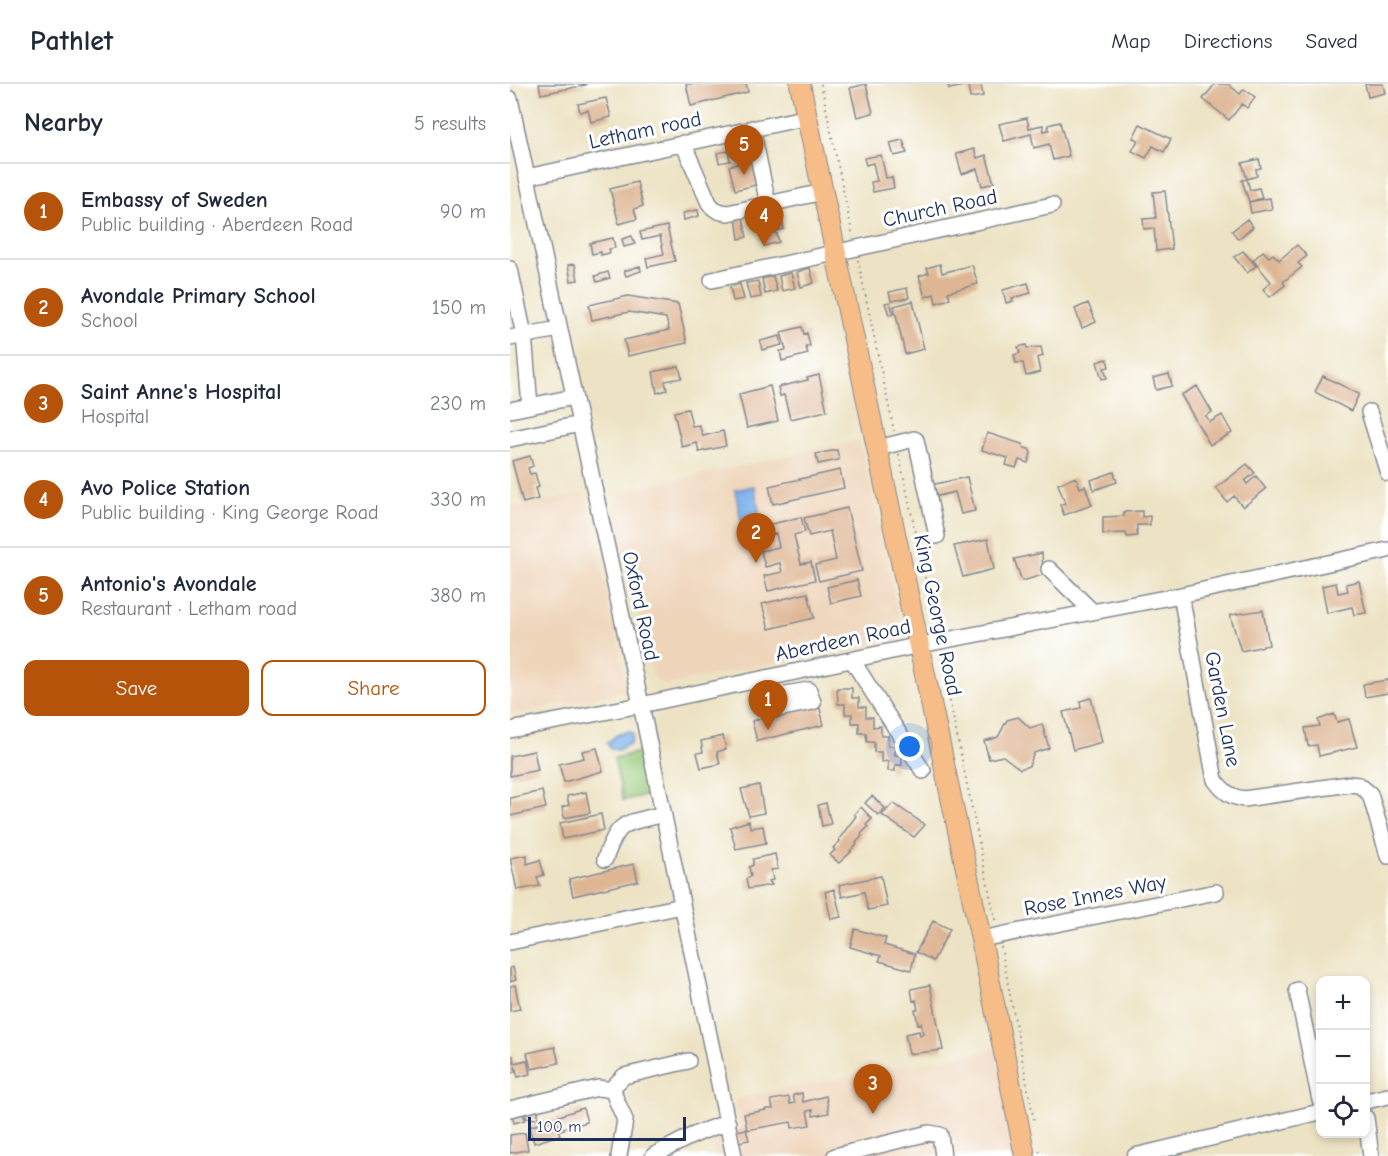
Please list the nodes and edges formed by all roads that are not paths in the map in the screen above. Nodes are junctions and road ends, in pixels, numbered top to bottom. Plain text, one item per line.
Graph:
1 (800, 84) edge
2 (510, 99) edge
3 (808, 117) junction
4 (752, 128) junction
5 (683, 143) junction
6 (527, 177) junction
7 (823, 192) junction
8 (768, 204) junction
9 (1052, 205) dead end
10 (847, 251) junction
11 (510, 269) edge
12 (711, 280) dead end
13 (560, 329) junction
14 (517, 337) edge
15 (574, 397) junction
16 (530, 406) junction
17 (510, 410) edge
18 (1369, 412) dead end
19 (580, 424) junction
20 (510, 439) edge
21 (887, 446) junction
22 (1388, 472) edge
23 (937, 536) dead end
24 (1388, 550) edge
25 (1049, 569) dead end
26 (1181, 595) junction
27 (1092, 611) junction
28 (929, 644) junction
29 (852, 660) junction
30 (764, 679) junction
31 (786, 694) dead end
32 (641, 705) junction
33 (510, 729) edge
34 (923, 771) dead end
35 (663, 814) junction
36 (1388, 856) edge
37 (605, 859) dead end
38 (1216, 892) dead end
39 (682, 906) junction
40 (990, 937) junction
41 (510, 942) edge
42 (1297, 990) dead end
43 (688, 1061) dead end
44 (1317, 1084) edge
45 (613, 1090) junction
46 (1388, 1096) edge
47 (1370, 1100) edge
48 (510, 1109) edge
49 (1316, 1113) edge
50 (728, 1123) junction
51 (1368, 1138) edge
52 (1032, 1153) edge
53 (619, 1156) edge
54 (652, 1156) edge
55 (734, 1156) edge
56 (835, 1156) edge
57 (944, 1156) edge
58 (1135, 1156) edge
59 (1371, 1156) edge

1 - 3 main road, King George Road
2 - 6 street, Oxford Road
3 - 4 street, Letham road
3 - 7 main road, King George Road
4 - 5 street, Letham road
4 - 8 street
5 - 6 street, Letham road
5 - 8 street
6 - 13 street, Oxford Road
7 - 8 street
7 - 10 main road, King George Road
9 - 10 street, Church Road
10 - 12 street, Church Road
10 - 21 main road, King George Road
11 - 14 street
13 - 14 street
13 - 15 street, Oxford Road
14 - 16 street
15 - 16 street
15 - 19 street, Oxford Road
16 - 17 street
18 - 22 street
19 - 20 street
19 - 32 street, Oxford Road
21 - 23 street
21 - 28 main road, King George Road
24 - 26 street, Aberdeen Road
25 - 27 street
26 - 27 street, Aberdeen Road
26 - 36 street, Garden Lane
27 - 28 street, Aberdeen Road
28 - 29 street, Aberdeen Road
28 - 40 main road, King George Road
29 - 30 street, Aberdeen Road
29 - 34 street
30 - 31 street
30 - 32 street, Aberdeen Road
32 - 33 street, Aberdeen Road
32 - 35 street, Oxford Road
35 - 37 street
35 - 39 street, Oxford Road
38 - 40 street, Rose Innes Way
39 - 41 street
39 - 50 street, Oxford Road
40 - 52 main road, King George Road
42 - 44 street
43 - 45 street
45 - 48 street
45 - 53 street
46 - 47 street
49 - 58 street
50 - 54 street
50 - 55 street, Oxford Road
51 - 59 street
56 - 57 street

